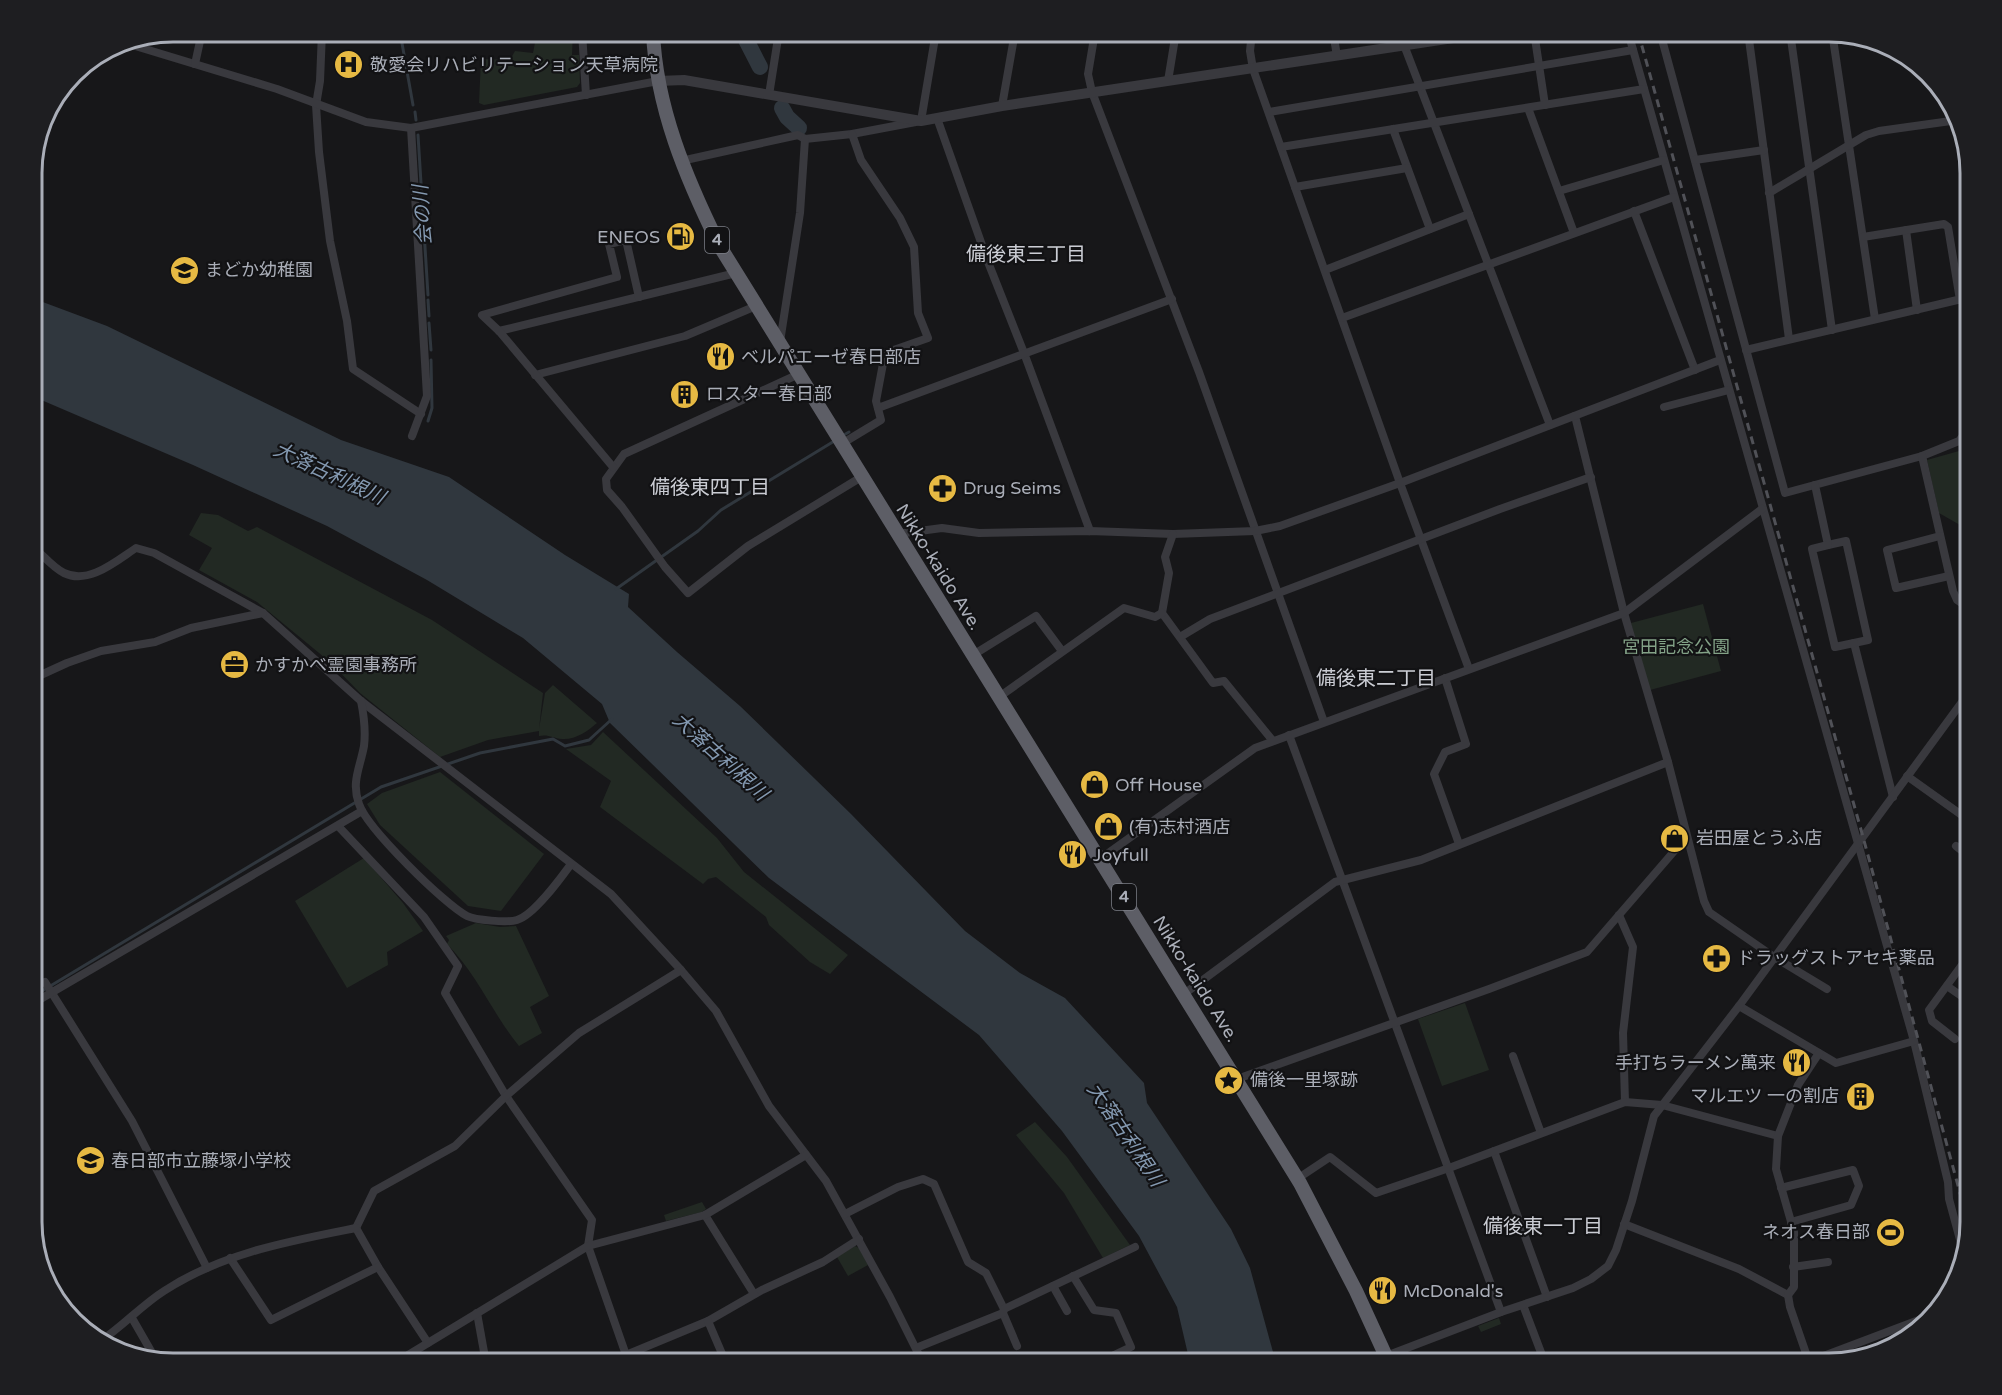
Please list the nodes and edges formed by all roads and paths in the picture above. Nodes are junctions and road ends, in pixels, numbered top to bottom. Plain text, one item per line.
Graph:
1 (200, 42) edge
2 (322, 42) edge
3 (583, 42) edge
4 (654, 42) edge
5 (777, 42) edge
6 (934, 42) edge
7 (1013, 42) edge
8 (1093, 42) edge
9 (1174, 42) edge
10 (1251, 42) edge
11 (1335, 42) edge
12 (1404, 42) edge
13 (1425, 42) edge
14 (1535, 42) edge
15 (1631, 42) edge
16 (1663, 42) edge
17 (1749, 42) edge
18 (1791, 42) edge
19 (1834, 42) edge
20 (1404, 45) junction
21 (139, 47) edge
22 (1633, 50) junction
23 (1337, 56) junction
24 (195, 64) junction
25 (1539, 66) junction
26 (1253, 69) junction
27 (658, 81) junction
28 (1168, 81) junction
29 (1421, 86) junction
30 (1644, 89) junction
31 (1092, 92) junction
32 (586, 95) junction
33 (769, 95) junction
34 (316, 105) junction
35 (1545, 105) junction
36 (1002, 106) junction
37 (1528, 108) junction
38 (1269, 112) junction
39 (937, 118) junction
40 (921, 121) junction
41 (1949, 121) edge
42 (1434, 123) junction
43 (411, 128) junction
44 (1393, 129) junction
45 (852, 134) junction
46 (805, 139) junction
47 (1849, 143) junction
48 (1281, 147) junction
49 (1764, 150) junction
50 (1664, 160) junction
51 (1695, 160) junction
52 (681, 161) junction
53 (1810, 167) junction
54 (1407, 168) junction
55 (1295, 187) junction
56 (1559, 192) junction
57 (1769, 193) junction
58 (1674, 197) junction
59 (1634, 211) junction
60 (1470, 214) junction
61 (1430, 230) junction
62 (1906, 230) junction
63 (1574, 233) junction
64 (1863, 237) junction
65 (1488, 264) junction
66 (1325, 270) junction
67 (634, 273) junction
68 (736, 273) junction
69 (617, 277) junction
70 (639, 297) junction
71 (1172, 299) junction
72 (1960, 300) joint
73 (756, 306) junction
74 (1917, 310) junction
75 (1342, 318) junction
76 (1875, 320) junction
77 (1832, 330) junction
78 (499, 331) junction
79 (1790, 339) junction
80 (780, 343) junction
81 (1746, 350) junction
82 (1024, 353) junction
83 (1720, 360) junction
84 (1695, 370) junction
85 (799, 374) junction
86 (535, 375) junction
87 (1729, 390) junction
88 (1664, 407) dead end
89 (878, 408) junction
90 (421, 414) junction
91 (1575, 416) junction
92 (1550, 425) junction
93 (412, 436) dead end
94 (1960, 440) edge
95 (842, 442) junction
96 (1922, 456) junction
97 (613, 467) junction
98 (863, 476) junction
99 (1591, 477) junction
100 (1400, 483) junction
101 (1815, 485) junction
102 (1762, 509) junction
103 (1090, 531) junction
104 (1255, 531) junction
105 (897, 534) junction
106 (1173, 534) junction
107 (1940, 536) junction
108 (1421, 539) junction
109 (1828, 545) junction
110 (42, 554) edge
111 (1949, 576) junction
112 (1277, 593) junction
113 (1960, 602) edge
114 (263, 613) junction
115 (1162, 613) junction
116 (1624, 613) junction
117 (1180, 637) junction
118 (1854, 644) junction
119 (1062, 651) junction
120 (973, 655) junction
121 (1470, 669) junction
122 (42, 674) edge
123 (1445, 678) junction
124 (999, 697) junction
125 (361, 701) junction
126 (1960, 706) edge
127 (1324, 723) junction
128 (1289, 735) junction
129 (1273, 741) junction
130 (1668, 762) junction
131 (1907, 776) junction
132 (1893, 797) junction
133 (362, 811) junction
134 (1960, 813) edge
135 (338, 826) junction
136 (1688, 841) junction
137 (1459, 844) junction
138 (1857, 845) junction
139 (1956, 846) dead end
140 (1960, 849) edge
141 (1100, 859) junction
142 (571, 864) junction
143 (1341, 879) junction
144 (1619, 915) junction
145 (1774, 957) junction
146 (1960, 969) edge
147 (681, 970) junction
148 (45, 982) dead end
149 (1947, 986) junction
150 (1827, 989) dead end
151 (52, 992) junction
152 (1184, 994) junction
153 (1960, 995) edge
154 (42, 998) edge
155 (1739, 1006) junction
156 (1394, 1023) junction
157 (1955, 1039) dead end
158 (1914, 1041) junction
159 (1819, 1053) junction
160 (1513, 1056) dead end
161 (1237, 1079) junction
162 (506, 1096) junction
163 (1625, 1102) junction
164 (1662, 1105) junction
165 (1541, 1133) junction
166 (1778, 1136) junction
167 (1494, 1151) junction
168 (806, 1155) junction
169 (1449, 1168) junction
170 (1297, 1179) junction
171 (1781, 1188) junction
172 (845, 1214) junction
173 (705, 1215) junction
174 (1791, 1222) junction
175 (1624, 1224) junction
176 (356, 1228) junction
177 (1959, 1236) edge
178 (859, 1239) junction
179 (588, 1246) junction
180 (1135, 1248) dead end
181 (230, 1257) junction
182 (1828, 1262) dead end
183 (378, 1267) junction
184 (1793, 1267) junction
185 (207, 1268) junction
186 (1073, 1276) junction
187 (1053, 1286) junction
188 (754, 1294) junction
189 (1788, 1295) junction
190 (1547, 1297) junction
191 (1523, 1305) junction
192 (1003, 1311) junction
193 (1067, 1311) dead end
194 (1501, 1312) junction
195 (477, 1313) junction
196 (132, 1318) junction
197 (708, 1321) junction
198 (1900, 1331) edge
199 (108, 1335) edge
200 (428, 1342) junction
201 (1017, 1346) dead end
202 (916, 1348) junction
203 (151, 1350) edge
204 (1838, 1352) edge
205 (412, 1353) edge
206 (484, 1353) edge
207 (626, 1353) edge
208 (628, 1353) edge
209 (721, 1353) edge
210 (918, 1353) edge
211 (1118, 1353) edge
212 (1384, 1353) edge
213 (1404, 1353) edge
214 (1541, 1353) edge
215 (1804, 1353) edge

1 - 24 street
2 - 34 street
3 - 32 street
4 - 27 highway, 4
5 - 33 street
6 - 40 street
7 - 36 street
8 - 31 street
9 - 28 street
10 - 26 street
11 - 23 street
12 - 20 street
13 - 20 street
14 - 25 street
15 - 22 street
16 - 51 street
17 - 49 street
18 - 53 street
19 - 47 street
20 - 23 street
20 - 29 street
21 - 24 street
22 - 25 street
22 - 30 street
23 - 26 street
24 - 34 street
25 - 29 street
25 - 35 street
26 - 28 street
26 - 38 street
27 - 32 street
27 - 33 street
27 - 52 highway, 4
28 - 31 street
29 - 38 street
29 - 42 street
30 - 35 street
30 - 50 street
31 - 36 street
31 - 71 street
32 - 43 street
33 - 40 street
34 - 43 street
34 - 90 street
35 - 37 street
36 - 39 street
37 - 42 street
37 - 56 street
38 - 48 street
39 - 40 street
39 - 82 street
40 - 45 street
41 - 47 street
42 - 44 street
42 - 60 street
43 - 90 street
44 - 48 street
44 - 54 street
45 - 46 street
45 - 89 street
46 - 52 street
46 - 80 street
47 - 53 street
47 - 64 street
48 - 55 street
49 - 51 street
49 - 57 street
50 - 56 street
50 - 58 street
51 - 81 street
52 - 68 highway, 4
53 - 57 street
53 - 77 street
54 - 55 street
54 - 61 street
55 - 66 street
56 - 63 street
57 - 79 street
58 - 59 street
58 - 83 street
59 - 63 street
59 - 84 street
60 - 61 street
60 - 65 street
61 - 66 street
62 - 64 street
62 - 72 street
62 - 74 street
63 - 65 street
64 - 76 street
65 - 75 street
65 - 92 street
66 - 75 street
67 - 69 street
67 - 69 street
67 - 70 street
68 - 70 street
68 - 73 highway, 4
69 - 78 street
70 - 78 street
71 - 82 street
71 - 104 street
72 - 74 street
73 - 80 highway, 4
73 - 86 street
74 - 76 street
75 - 100 street
76 - 77 street
77 - 79 street
78 - 86 street
79 - 81 street
80 - 85 highway, 4
81 - 101 street
82 - 89 street
82 - 103 street
83 - 84 street
83 - 87 street
84 - 91 street
85 - 95 highway, 4
85 - 97 street
86 - 97 street
87 - 88 street
87 - 102 street
89 - 95 street
90 - 93 street
91 - 92 street
91 - 99 street
92 - 100 street
94 - 96 street
95 - 98 highway, Nikko-kaido Ave. / 4
96 - 101 street
96 - 107 street
97 - 98 street
98 - 105 highway, Nikko-kaido Ave. / 4
99 - 108 street
99 - 116 street
100 - 104 street
100 - 108 street
101 - 109 street
102 - 116 street
102 - 138 street
103 - 105 street
103 - 106 street
104 - 106 street
104 - 112 street
105 - 120 highway, Nikko-kaido Ave. / 4
106 - 115 street
107 - 111 street
107 - 111 street
108 - 112 street
108 - 121 street
109 - 118 street
109 - 118 street
110 - 114 street
111 - 113 street
112 - 117 street
112 - 127 street
114 - 122 street
114 - 125 street
115 - 117 street
115 - 119 street
116 - 121 street
116 - 130 street
117 - 129 street
118 - 132 street
119 - 120 street
119 - 124 street
120 - 124 highway, Nikko-kaido Ave. / 4
121 - 123 street
123 - 127 street
123 - 137 street
124 - 141 highway, Nikko-kaido Ave. / 4
125 - 133 street
125 - 142 street
126 - 131 street
127 - 128 street
128 - 129 street
128 - 143 street
129 - 141 street
130 - 136 street
130 - 137 street
131 - 132 street
131 - 134 street
132 - 138 street
133 - 135 street
133 - 142 street
135 - 151 street
135 - 162 street
136 - 144 street
136 - 145 street
137 - 143 street
138 - 145 street
138 - 158 street
139 - 140 street
141 - 152 highway, Nikko-kaido Ave. / 4
142 - 147 street
143 - 152 street
143 - 156 street
144 - 156 street
144 - 163 street
145 - 150 street
145 - 155 street
146 - 149 street
147 - 162 street
147 - 168 street
148 - 151 street
149 - 153 street
149 - 157 street
151 - 154 street
151 - 185 street
152 - 161 highway, Nikko-kaido Ave. / 4
155 - 159 street
155 - 164 street
156 - 161 street
156 - 169 street
158 - 159 street
158 - 177 street
159 - 166 street
160 - 165 street
161 - 170 highway, Nikko-kaido Ave. / 4
162 - 176 street
162 - 179 street
163 - 164 street
163 - 165 street
164 - 166 street
164 - 175 street
165 - 167 street
166 - 171 street
167 - 169 street
167 - 190 street
168 - 172 street
168 - 173 street
169 - 170 street
169 - 194 street
170 - 212 highway, Nikko-kaido Ave. / 4
171 - 174 street
171 - 174 street
172 - 178 street
172 - 192 street
173 - 179 street
173 - 188 street
174 - 184 street
175 - 189 street
175 - 190 street
176 - 181 street
176 - 183 street
178 - 188 street
178 - 202 street
179 - 195 street
179 - 207 street
180 - 186 street
181 - 183 street
181 - 185 street
182 - 184 street
183 - 200 street
184 - 189 street
185 - 196 street
186 - 187 street
186 - 211 street
187 - 192 street
187 - 193 street
188 - 197 street
189 - 215 street
190 - 191 street
191 - 194 street
191 - 214 street
192 - 201 street
192 - 202 street
194 - 213 street
195 - 200 street
195 - 206 street
196 - 199 street
196 - 203 street
197 - 208 street
197 - 209 street
198 - 204 street
200 - 205 street
202 - 210 street

